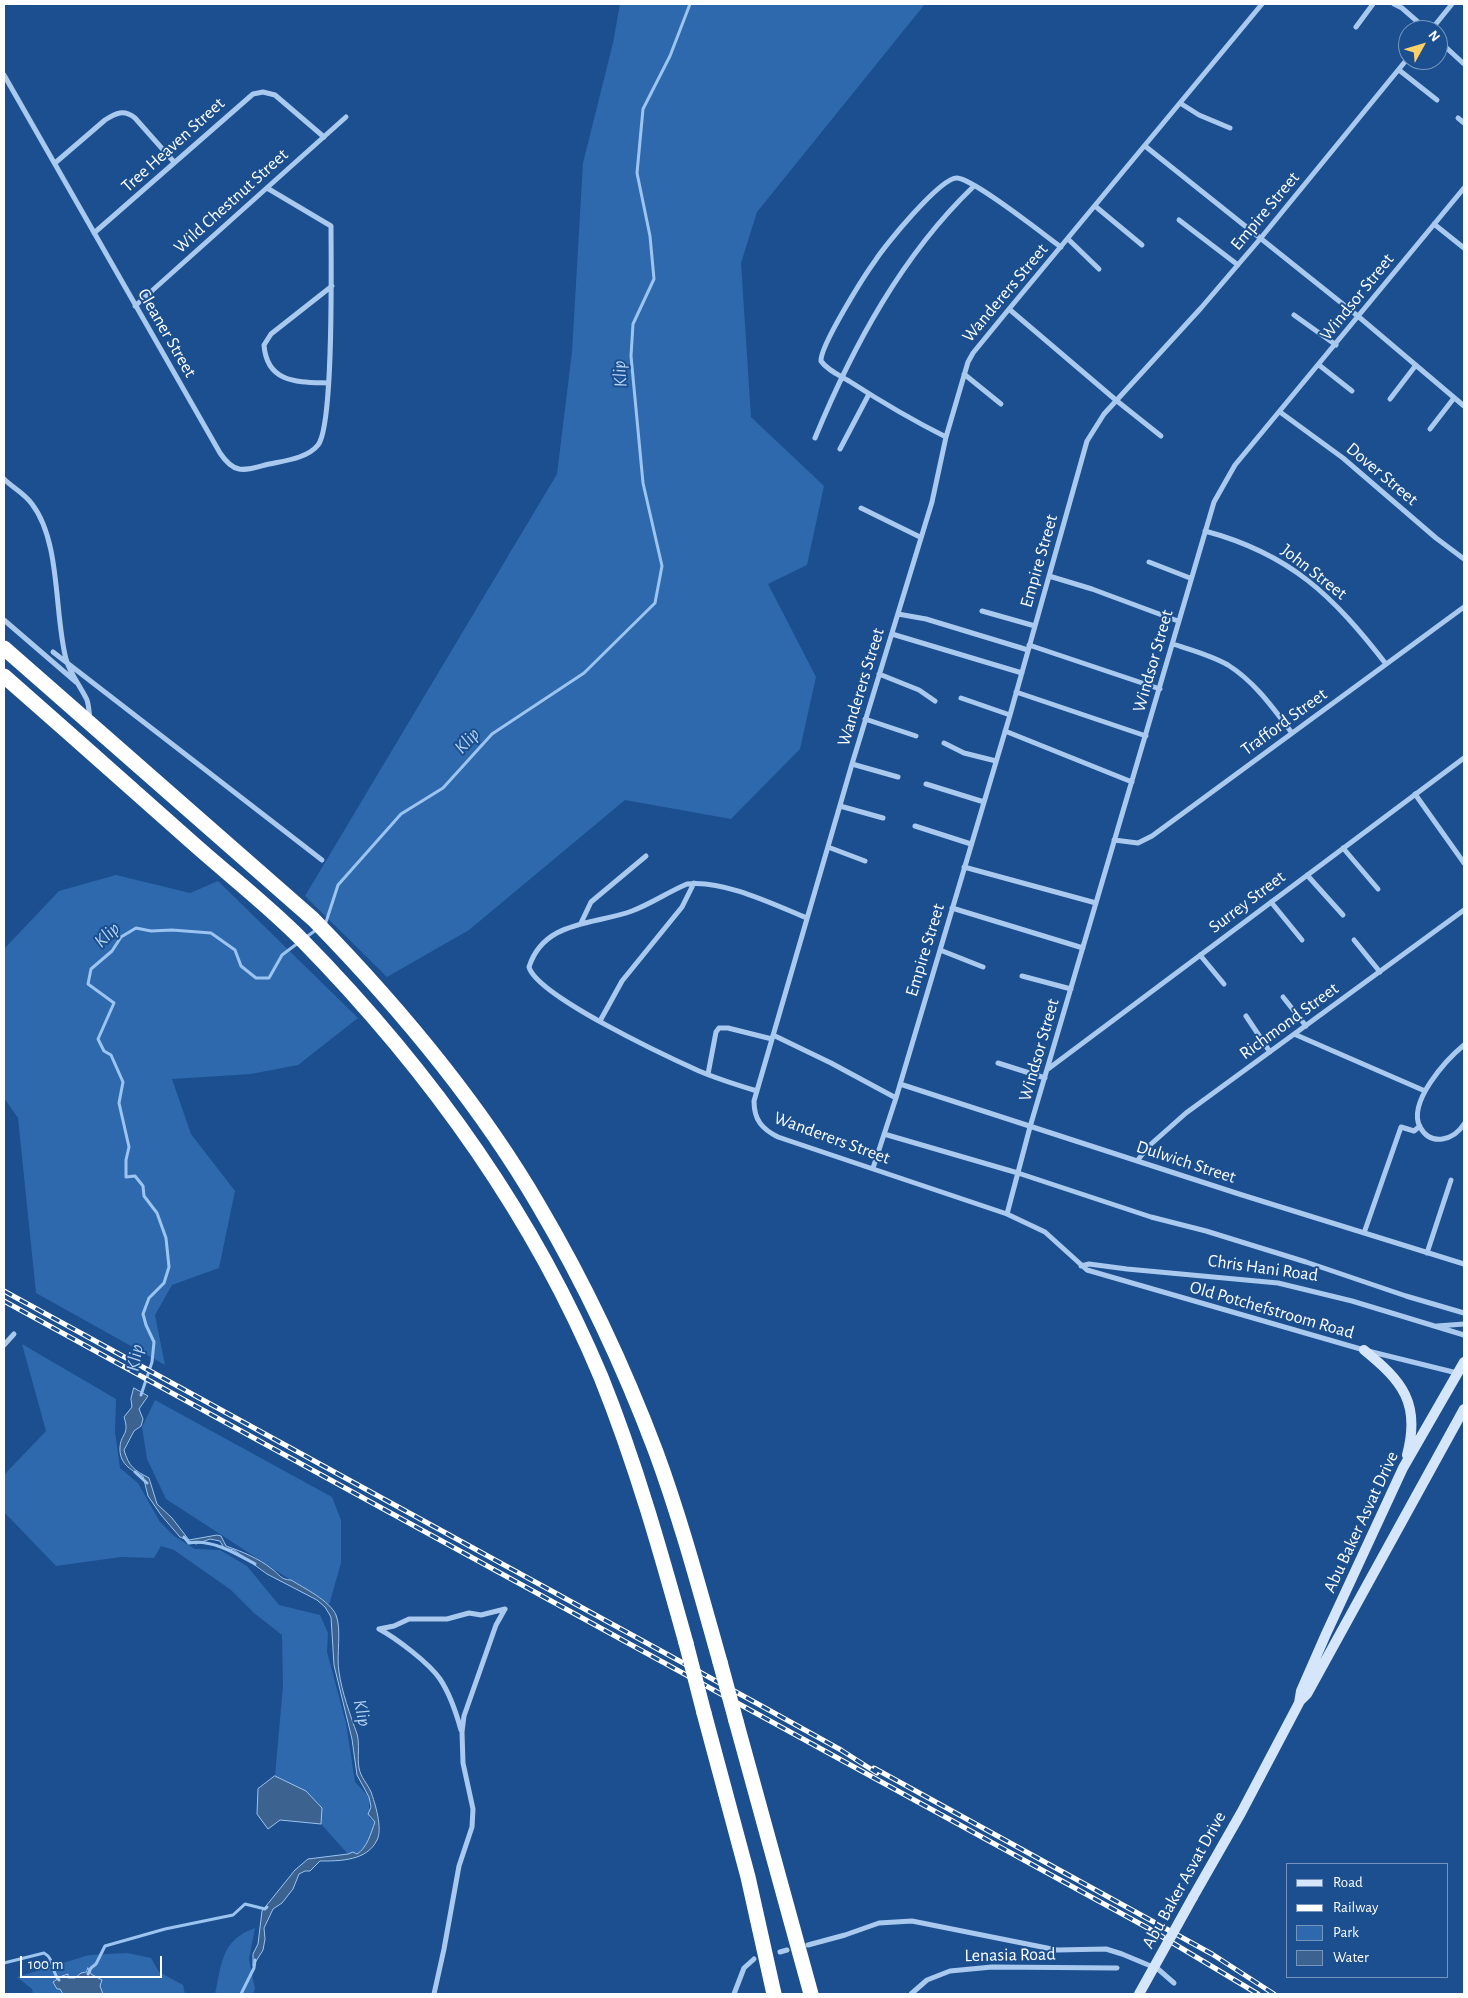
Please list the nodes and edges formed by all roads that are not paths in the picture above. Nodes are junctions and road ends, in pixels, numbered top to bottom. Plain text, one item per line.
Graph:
1 (1262, 4) edge
2 (1374, 4) edge
3 (1394, 4) edge
4 (1452, 4) edge
5 (1417, 20) edge
6 (1438, 20) edge
7 (1356, 27) dead end
8 (1448, 49) edge
9 (1464, 64) edge
10 (1398, 70) joint
11 (4, 76) edge
12 (1438, 100) dead end
13 (1180, 103) junction
14 (346, 117) dead end
15 (1458, 118) dead end
16 (1464, 123) edge
17 (1230, 128) dead end
18 (324, 137) junction
19 (1145, 146) junction
20 (174, 162) junction
21 (55, 163) junction
22 (974, 186) junction
23 (267, 188) junction
24 (1464, 188) edge
25 (1095, 206) junction
26 (1179, 220) dead end
27 (1434, 224) junction
28 (94, 233) junction
29 (1068, 239) junction
30 (1260, 239) junction
31 (1142, 245) dead end
32 (1061, 247) junction
33 (1464, 248) edge
34 (1238, 265) junction
35 (1099, 269) dead end
36 (332, 286) junction
37 (135, 306) junction
38 (1008, 309) junction
39 (1294, 315) dead end
40 (1359, 317) junction
41 (1336, 345) junction
42 (1319, 365) junction
43 (1416, 365) junction
44 (964, 374) junction
45 (842, 377) junction
46 (328, 383) junction
47 (1352, 391) dead end
48 (869, 394) junction
49 (1454, 398) junction
50 (1390, 399) dead end
51 (1116, 401) junction
52 (1001, 404) dead end
53 (1464, 406) edge
54 (1280, 412) junction
55 (1430, 429) dead end
56 (946, 436) junction
57 (1161, 436) dead end
58 (815, 438) dead end
59 (840, 449) dead end
60 (4, 479) edge
61 (861, 508) dead end
62 (1204, 531) junction
63 (920, 537) junction
64 (1464, 559) edge
65 (1149, 562) dead end
66 (1049, 576) junction
67 (1190, 578) junction
68 (1464, 607) edge
69 (982, 611) dead end
70 (898, 614) junction
71 (4, 620) edge
72 (1178, 621) junction
73 (1034, 626) junction
74 (892, 634) junction
75 (1173, 644) junction
76 (4, 648) edge
77 (1029, 648) junction
78 (53, 652) dead end
79 (66, 662) junction
80 (1386, 664) junction
81 (1022, 673) junction
82 (879, 674) junction
83 (4, 676) edge
84 (78, 684) junction
85 (1160, 689) junction
86 (1016, 692) junction
87 (961, 698) dead end
88 (935, 701) dead end
89 (1010, 715) junction
90 (865, 719) junction
91 (91, 724) junction
92 (1005, 731) junction
93 (1292, 733) junction
94 (916, 736) dead end
95 (1146, 736) junction
96 (944, 743) dead end
97 (1464, 758) edge
98 (996, 762) junction
99 (852, 764) junction
100 (898, 777) dead end
101 (1132, 782) junction
102 (926, 784) dead end
103 (1415, 794) junction
104 (984, 802) junction
105 (840, 806) junction
106 (883, 818) dead end
107 (915, 826) dead end
108 (1114, 840) junction
109 (971, 844) junction
110 (828, 847) junction
111 (1343, 848) junction
112 (646, 856) dead end
113 (322, 860) dead end
114 (865, 861) dead end
115 (1464, 863) edge
116 (964, 867) junction
117 (1307, 875) junction
118 (694, 883) junction
119 (1378, 889) dead end
120 (1271, 902) junction
121 (1096, 903) junction
122 (952, 908) junction
123 (1464, 910) edge
124 (1343, 915) dead end
125 (806, 918) junction
126 (581, 923) junction
127 (1302, 940) dead end
128 (1354, 940) dead end
129 (1083, 948) junction
130 (940, 950) junction
131 (1200, 955) junction
132 (983, 967) dead end
133 (1380, 972) junction
134 (1022, 976) dead end
135 (1224, 984) dead end
136 (1072, 989) junction
137 (1282, 997) dead end
138 (1246, 1016) dead end
139 (600, 1021) junction
140 (1306, 1026) junction
141 (1294, 1034) junction
142 (772, 1037) junction
143 (1464, 1046) edge
144 (1270, 1052) junction
145 (998, 1063) dead end
146 (1048, 1069) junction
147 (708, 1074) junction
148 (1045, 1078) junction
149 (900, 1084) junction
150 (757, 1091) junction
151 (1425, 1091) junction
152 (896, 1098) junction
153 (1464, 1124) edge
154 (1420, 1126) junction
155 (1030, 1127) junction
156 (884, 1134) junction
157 (1137, 1161) junction
158 (873, 1168) junction
159 (1018, 1172) junction
160 (1451, 1180) dead end
161 (1007, 1214) junction
162 (1364, 1233) junction
163 (1427, 1253) junction
164 (1464, 1264) edge
165 (1081, 1266) junction
166 (1464, 1313) edge
167 (1464, 1324) edge
168 (1434, 1326) junction
169 (14, 1334) dead end
170 (1464, 1336) edge
171 (4, 1345) edge
172 (1364, 1350) junction
173 (1464, 1362) edge
174 (1461, 1374) edge
175 (1464, 1409) edge
176 (1464, 1424) edge
177 (1450, 1433) junction
178 (1403, 1468) junction
179 (1299, 1703) junction
180 (462, 1732) junction
181 (748, 1877) junction
182 (780, 1880) junction
183 (808, 1945) dead end
184 (787, 1950) dead end
185 (780, 1952) dead end
186 (754, 1959) dead end
187 (1117, 1968) dead end
188 (1174, 1983) dead end
189 (434, 1994) edge
190 (734, 1994) edge
191 (774, 1994) edge
192 (782, 1994) edge
193 (810, 1994) edge
194 (819, 1994) edge
195 (911, 1994) edge
196 (1139, 1994) edge

1 - 13 street, Wanderers Street
2 - 7 street
3 - 5 street
4 - 6 street
8 - 9 street
10 - 12 street
10 - 30 street, Empire Street
11 - 21 street, Cleaner Street
13 - 17 street
13 - 19 street, Wanderers Street
14 - 18 street, Wild Chestnut Street
15 - 16 street
18 - 20 street, Tree Heaven Street
18 - 23 street, Wild Chestnut Street
19 - 25 street, Wanderers Street
19 - 30 street
20 - 21 street
20 - 28 street, Tree Heaven Street
21 - 28 street, Cleaner Street
22 - 32 street
22 - 45 street
22 - 45 street
23 - 36 street, Cleaner Street
23 - 37 street, Wild Chestnut Street
24 - 27 street, Windsor Street
25 - 29 street, Wanderers Street
25 - 31 street
26 - 34 street
27 - 33 street
27 - 40 street, Windsor Street
28 - 37 street, Cleaner Street
29 - 32 street, Wanderers Street
29 - 35 street
30 - 34 street, Empire Street
30 - 40 street
32 - 38 street, Wanderers Street
34 - 51 street, Empire Street
36 - 46 street, Cleaner Street
36 - 46 street
37 - 46 street, Cleaner Street
38 - 44 street, Wanderers Street
38 - 51 street
39 - 41 street
40 - 41 street, Windsor Street
40 - 43 street
41 - 42 street, Windsor Street
42 - 47 street
42 - 54 street, Windsor Street
43 - 49 street
43 - 50 street
44 - 52 street
44 - 56 street, Wanderers Street
45 - 48 street
45 - 58 street
48 - 56 street
48 - 59 street
49 - 53 street
49 - 55 street
51 - 57 street
51 - 66 street, Empire Street
54 - 62 street, Windsor Street
54 - 64 street, Dover Street
56 - 63 street, Wanderers Street
60 - 79 street
61 - 63 street
62 - 67 street, Windsor Street
62 - 80 street, John Street
63 - 70 street, Wanderers Street
65 - 67 street
66 - 72 street
66 - 73 street, Empire Street
67 - 72 street, Windsor Street
68 - 80 street, Trafford Street
69 - 73 street
70 - 74 street, Wanderers Street
70 - 77 street
71 - 84 street
72 - 75 street, Windsor Street
73 - 77 street, Empire Street
74 - 81 street
74 - 82 street, Wanderers Street
75 - 85 street, Windsor Street
75 - 93 street
76 - 91 highway
77 - 81 street, Empire Street
77 - 85 street
78 - 79 street
79 - 84 street
79 - 113 street
80 - 93 street, Trafford Street
81 - 86 street, Empire Street
82 - 88 street
82 - 90 street, Wanderers Street
83 - 181 highway, bridge
84 - 91 street
85 - 95 street, Windsor Street
86 - 89 street, Empire Street
86 - 95 street
87 - 89 street
89 - 92 street, Empire Street
90 - 94 street
90 - 99 street, Wanderers Street
91 - 182 highway, bridge
92 - 98 street, Empire Street
92 - 101 street
93 - 108 street, Trafford Street
95 - 101 street, Windsor Street
96 - 98 street
97 - 103 street, Surrey Street
98 - 104 street, Empire Street
99 - 100 street
99 - 105 street, Wanderers Street
101 - 108 street, Windsor Street
102 - 104 street
103 - 111 street, Surrey Street
103 - 115 street
104 - 109 street, Empire Street
105 - 106 street
105 - 110 street, Wanderers Street
107 - 109 street
108 - 121 street, Windsor Street
109 - 116 street, Empire Street
110 - 114 street
110 - 125 street, Wanderers Street
111 - 117 street, Surrey Street
111 - 119 street
112 - 126 street
116 - 121 street
116 - 122 street, Empire Street
117 - 120 street, Surrey Street
117 - 124 street
118 - 125 street
118 - 126 street
118 - 139 street
120 - 127 street
120 - 131 street, Surrey Street
121 - 129 street, Windsor Street
122 - 129 street
122 - 130 street, Empire Street
123 - 133 street, Richmond Street
125 - 142 street, Wanderers Street
126 - 139 street
128 - 133 street
129 - 136 street, Windsor Street
130 - 132 street
130 - 149 street, Empire Street
131 - 135 street
131 - 146 street, Surrey Street
133 - 140 street, Richmond Street
134 - 136 street
136 - 146 street, Windsor Street
137 - 140 street
138 - 144 street
139 - 147 street
140 - 141 street, Richmond Street
141 - 144 street, Richmond Street
141 - 151 street
142 - 147 street
142 - 150 street, Wanderers Street
142 - 152 street
143 - 151 street
144 - 157 street, Richmond Street
145 - 148 street
146 - 148 street, Windsor Street
147 - 150 street
148 - 155 street, Windsor Street
149 - 152 street, Empire Street
149 - 155 street, Dulwich Street
150 - 158 street, Wanderers Street
151 - 154 street
152 - 156 street, Empire Street
153 - 154 street
154 - 162 street
155 - 157 street, Dulwich Street
155 - 159 street, Windsor Street
156 - 158 street, Empire Street
156 - 159 street
157 - 162 street, Dulwich Street
158 - 161 street, Wanderers Street
159 - 161 street, Windsor Street
159 - 166 street
160 - 163 street
161 - 165 street, Wanderers Street
162 - 163 street, Dulwich Street
163 - 164 street, Dulwich Street
165 - 168 street, Chris Hani Road
165 - 172 street, Old Potchefstroom Road
167 - 168 street
168 - 170 street, Chris Hani Road
169 - 171 street
172 - 174 street, Old Potchefstroom Road
172 - 178 main road
173 - 174 main road, Abu Baker Asvat Drive
174 - 178 main road, Abu Baker Asvat Drive
175 - 177 main road, Abu Baker Asvat Drive
176 - 177 main road
177 - 179 main road, Abu Baker Asvat Drive
178 - 179 main road, Abu Baker Asvat Drive
179 - 196 main road, Abu Baker Asvat Drive, bridge
180 - 180 street
180 - 189 street
181 - 191 highway
181 - 192 highway
182 - 193 highway
182 - 194 highway
183 - 188 street
184 - 185 street
186 - 190 street
187 - 195 street, Lenasia Road

